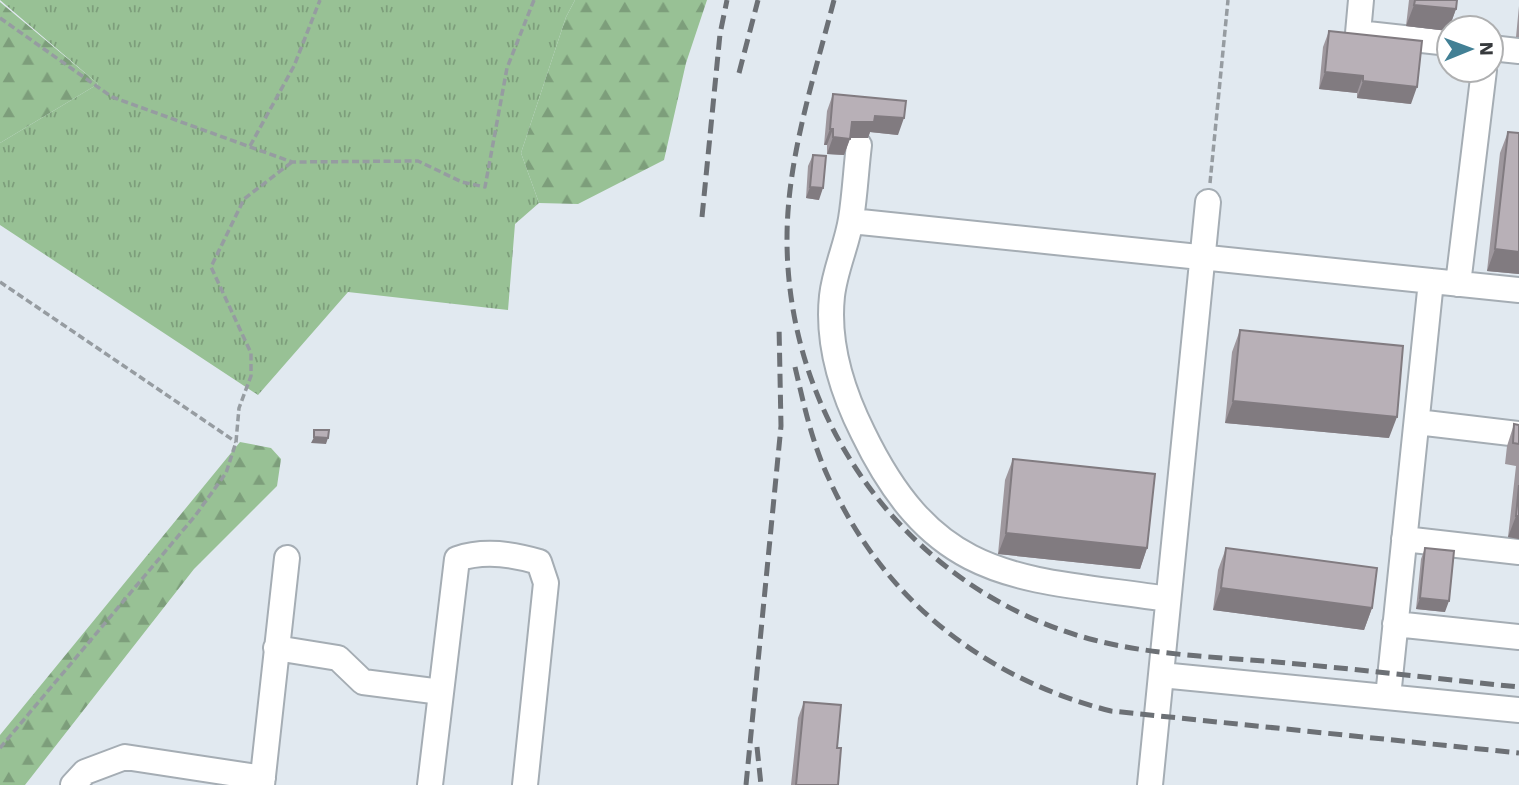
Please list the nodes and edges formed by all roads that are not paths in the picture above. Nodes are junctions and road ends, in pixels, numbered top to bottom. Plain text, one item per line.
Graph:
1 (1361, 0) edge
2 (1435, 41) edge
3 (1482, 84) edge
4 (859, 145) dead end
5 (1208, 202) road end
6 (851, 221) junction
7 (1203, 257) junction
8 (1431, 281) junction
9 (1458, 284) junction
10 (1519, 290) edge
11 (1416, 422) junction
12 (1519, 434) edge
13 (1404, 539) junction
14 (1519, 552) edge
15 (287, 558) dead end
16 (1168, 599) junction
17 (1395, 624) junction
18 (1519, 637) edge
19 (276, 648) junction
20 (1161, 675) junction
21 (442, 692) junction
22 (1388, 698) junction
23 (1519, 710) edge
24 (262, 781) edge
25 (73, 785) edge
26 (430, 785) edge
27 (525, 785) edge
28 (1150, 785) edge

1 - 2 lane
3 - 9 lane
4 - 6 lane
5 - 7 lane
6 - 7 lane
6 - 16 lane
7 - 8 lane
7 - 16 lane
8 - 9 lane
8 - 11 lane
9 - 10 lane
11 - 12 lane
11 - 13 lane
13 - 14 lane
13 - 17 lane
15 - 19 lane
16 - 20 lane
17 - 18 lane
17 - 22 lane
19 - 21 lane
19 - 24 lane
20 - 22 lane
20 - 28 lane
21 - 26 lane
21 - 27 lane
22 - 23 lane
24 - 25 lane

